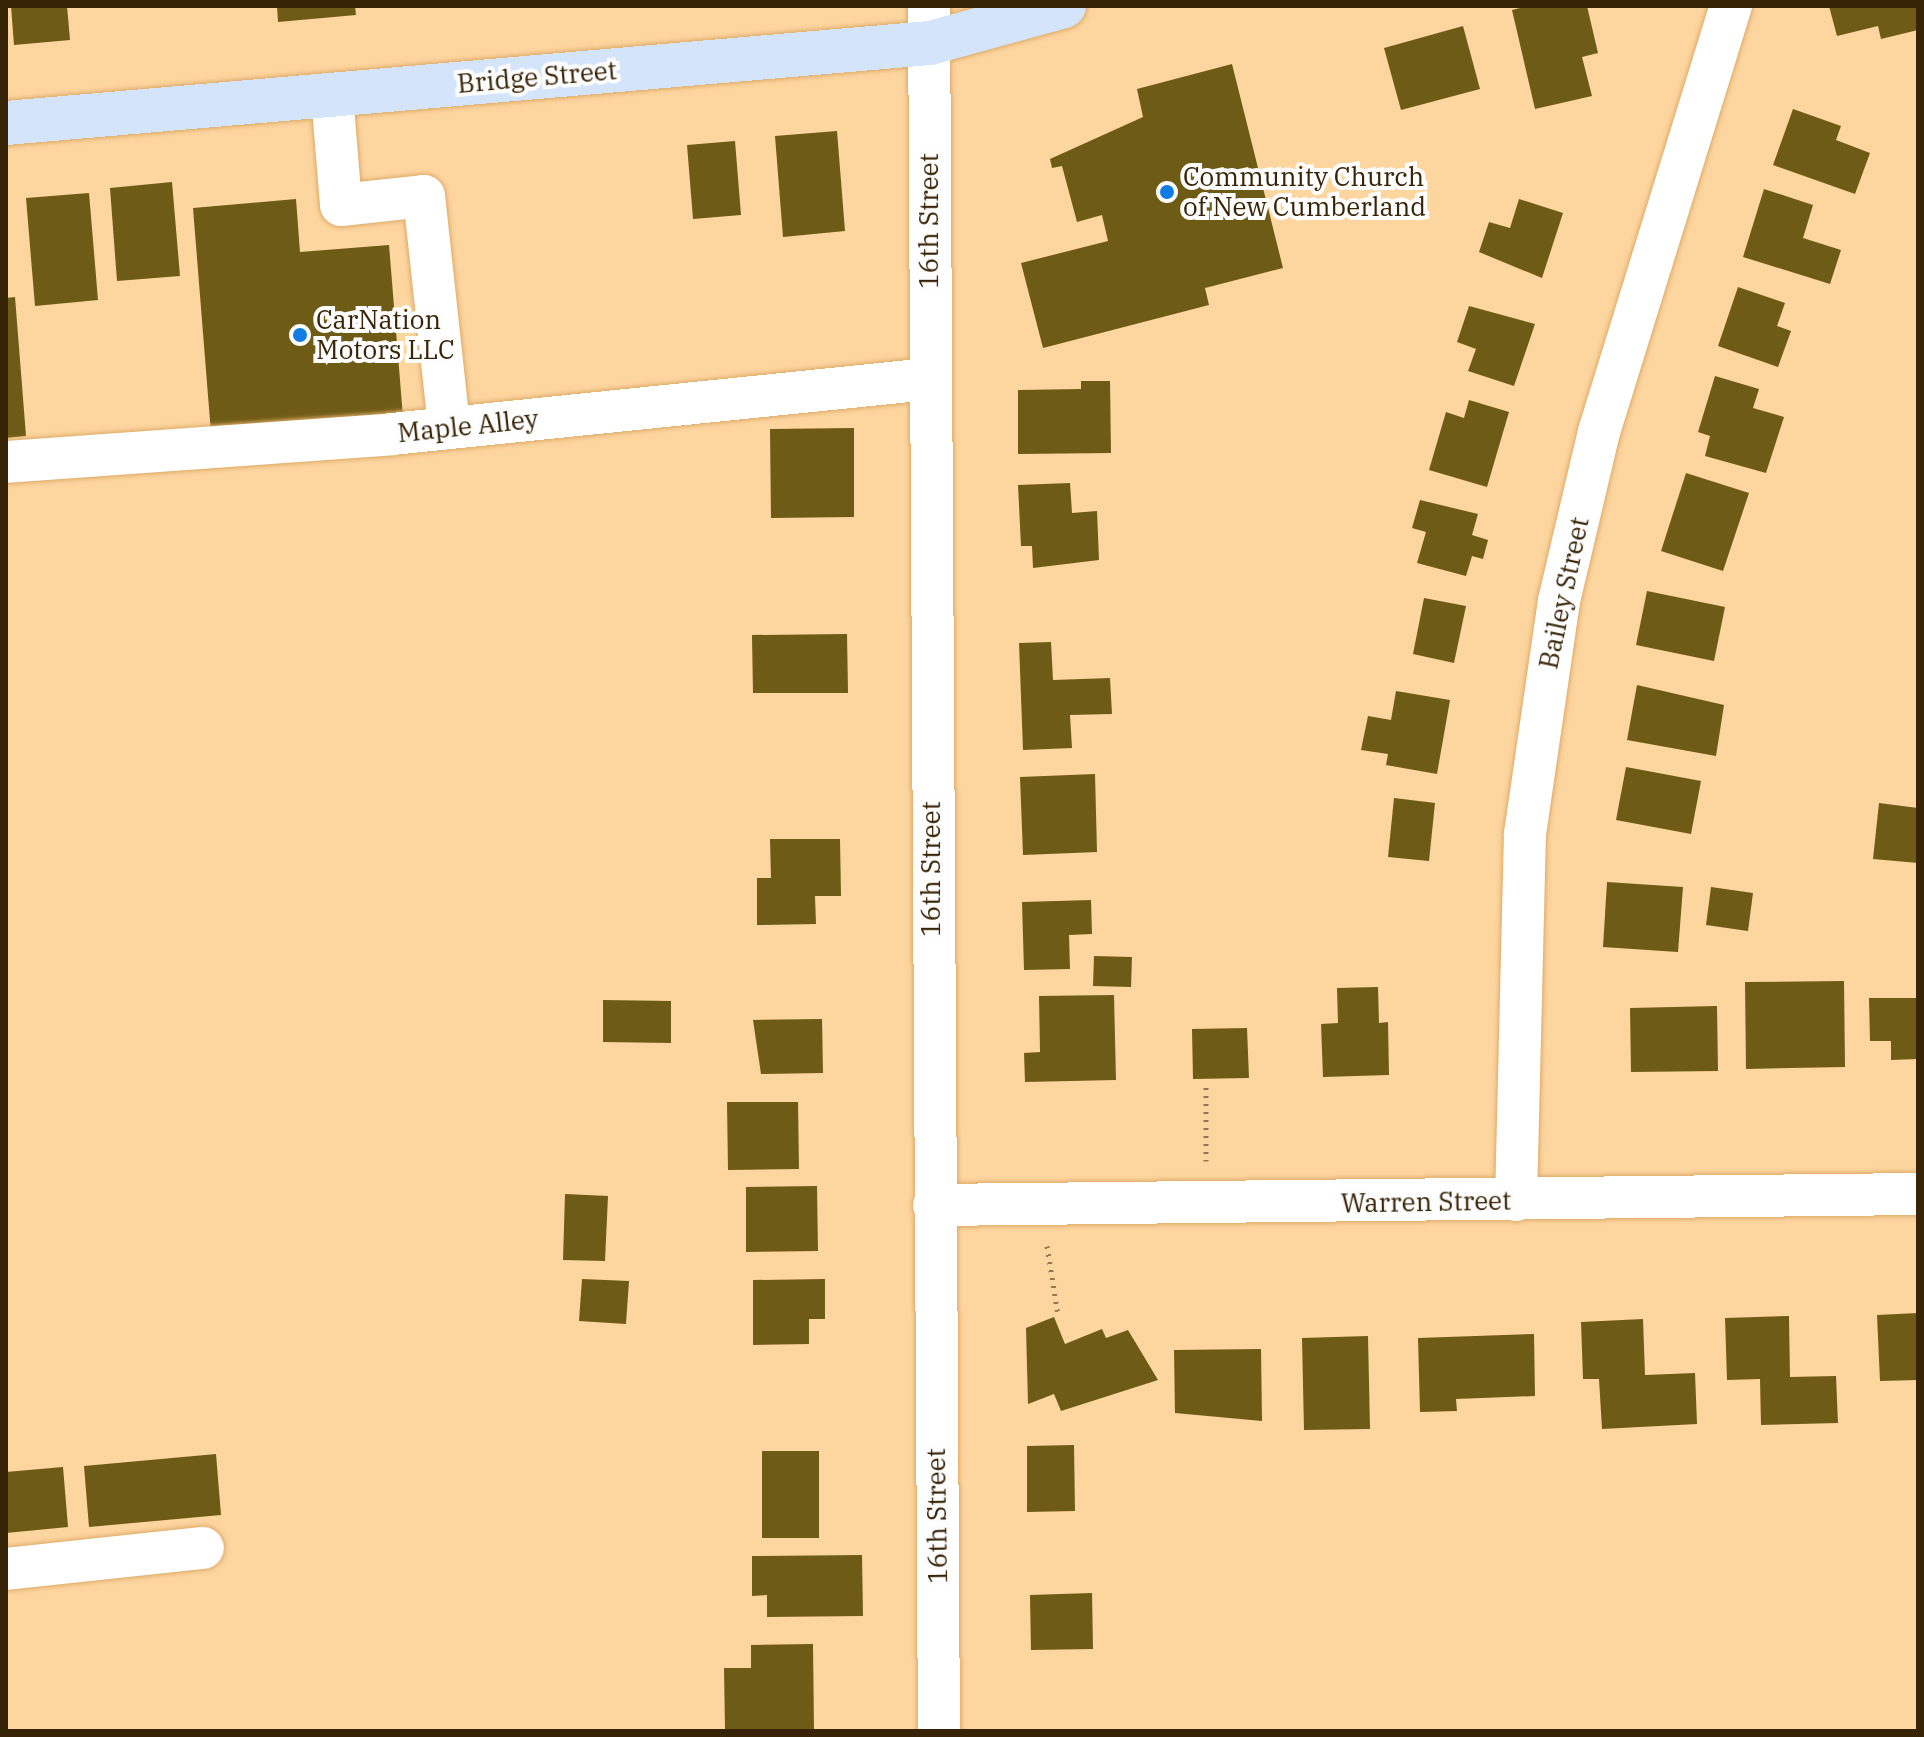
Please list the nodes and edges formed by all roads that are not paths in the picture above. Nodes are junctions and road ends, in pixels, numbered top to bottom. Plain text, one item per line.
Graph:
1 (1064, 6) edge
2 (1731, 6) edge
3 (929, 24) edge
4 (332, 95) junction
5 (6, 123) edge
6 (929, 379) junction
7 (449, 428) junction
8 (6, 462) edge
9 (1918, 1194) edge
10 (1516, 1200) junction
11 (934, 1205) junction
12 (203, 1548) dead end
13 (6, 1569) edge
14 (939, 1731) edge

1 - 3 main road, Bridge Street
2 - 10 street, Bailey Street
3 - 4 main road, Bridge Street
3 - 6 street, 16th Street
4 - 5 main road, Bridge Street
4 - 7 street
6 - 7 street, Maple Alley
6 - 11 street, 16th Street
7 - 8 street, Maple Alley
9 - 10 street, Warren Street
10 - 11 street, Warren Street
11 - 14 street, 16th Street
12 - 13 street

